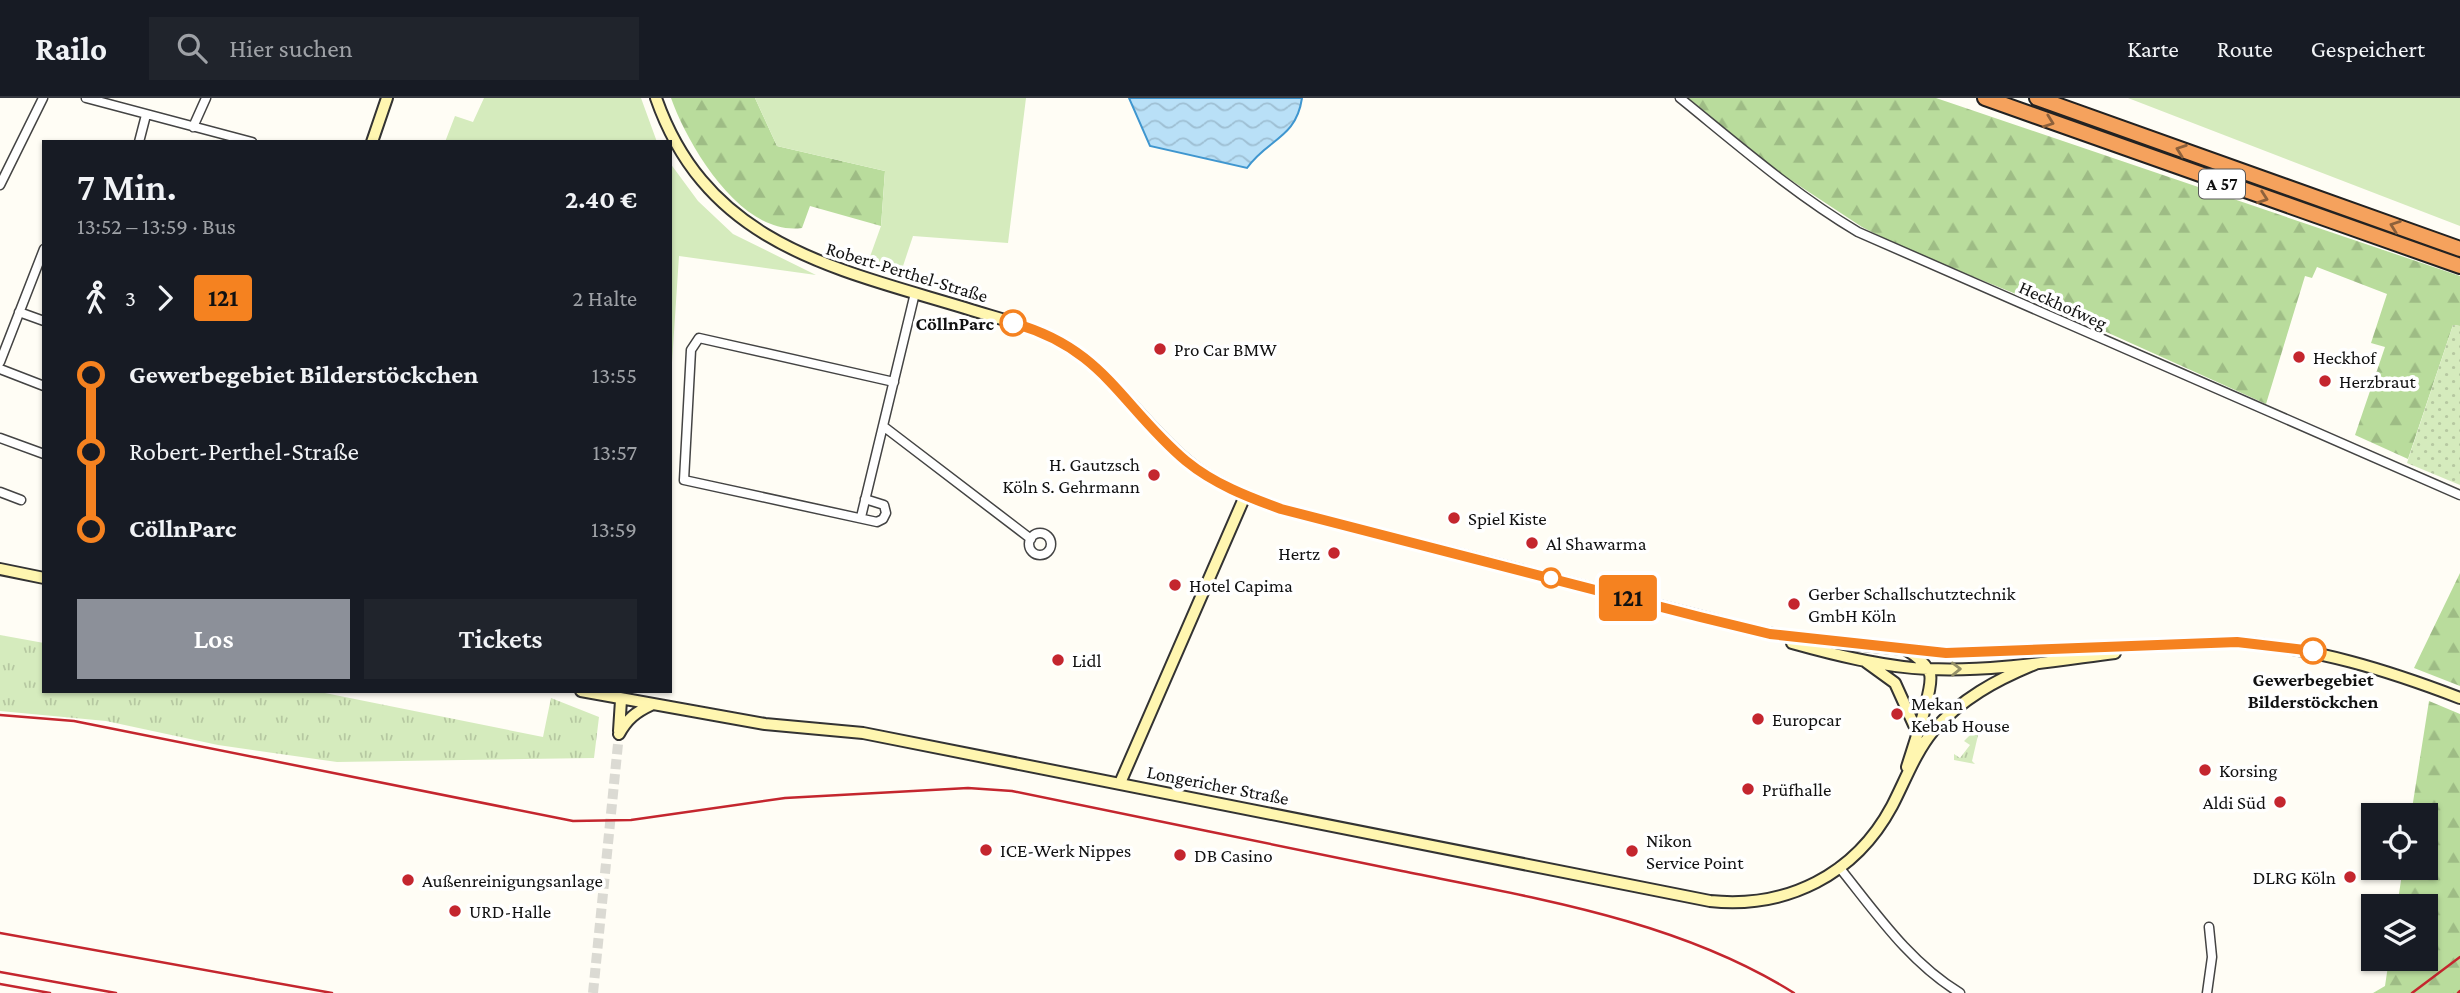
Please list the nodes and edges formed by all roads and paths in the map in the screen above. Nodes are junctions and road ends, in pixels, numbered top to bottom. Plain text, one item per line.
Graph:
1 (43, 98) edge
2 (86, 98) edge
3 (206, 98) edge
4 (387, 98) edge
5 (656, 98) edge
6 (1681, 98) edge
7 (1984, 98) edge
8 (2038, 98) edge
9 (146, 116) junction
10 (193, 127) junction
11 (140, 140) edge
12 (243, 140) edge
13 (373, 140) edge
14 (0, 185) edge
15 (2460, 249) edge
16 (42, 254) edge
17 (2460, 266) edge
18 (915, 293) junction
19 (19, 312) junction
20 (42, 320) edge
21 (0, 362) edge
22 (0, 369) edge
23 (894, 382) junction
24 (42, 385) edge
25 (883, 426) junction
26 (0, 438) edge
27 (42, 453) edge
28 (0, 492) edge
29 (2460, 495) edge
30 (1245, 496) junction
31 (865, 499) junction
32 (21, 500) dead end
33 (861, 516) junction
34 (1031, 539) dead end
35 (0, 569) edge
36 (42, 578) edge
37 (1770, 634) junction
38 (2189, 643) junction
39 (1904, 649) junction
40 (1946, 653) junction
41 (1861, 659) junction
42 (2035, 664) junction
43 (1927, 669) junction
44 (590, 693) edge
45 (2460, 698) edge
46 (621, 700) junction
47 (651, 705) junction
48 (1914, 725) junction
49 (1914, 739) junction
50 (1119, 783) junction
51 (1902, 783) junction
52 (1839, 867) junction
53 (2209, 927) dead end
54 (1960, 993) edge
55 (2207, 993) edge

1 - 14 street
2 - 9 street
3 - 10 street
4 - 13 street
5 - 18 street, Robert-Perthel-Straße
6 - 29 street, Heckhofweg
7 -> 17 highway, A 57
15 -> 8 highway, A 57
9 - 10 street
9 - 11 street
10 - 12 street
16 - 19 street
18 - 23 street
18 - 30 street, Robert-Perthel-Straße
19 - 20 street
19 - 21 street
22 - 24 street
23 - 25 street
23 - 33 street
25 - 31 street
25 - 34 street
26 - 27 street
28 - 32 street
30 - 37 street, Robert-Perthel-Straße
30 - 50 street
31 - 33 street
31 - 33 street
35 - 36 street
37 - 39 street, Robert-Perthel-Straße
37 - 41 street, Robert-Perthel-Straße
38 - 40 street, Robert-Perthel-Straße
38 - 42 street, Robert-Perthel-Straße
38 - 45 street, Robert-Perthel-Straße
39 - 40 street, Robert-Perthel-Straße
39 - 43 street
40 - 43 street
41 - 43 street, Robert-Perthel-Straße
41 - 48 street, Longericher Straße
43 -> 42 street, Robert-Perthel-Straße
42 - 51 street, Longericher Straße
43 - 48 street, Longericher Straße
43 - 49 street, Longericher Straße
44 - 46 street, Longericher Straße
46 - 47 street, Longericher Straße
46 - 47 street
47 - 50 street, Longericher Straße
48 - 49 street, Longericher Straße
49 - 51 street, Longericher Straße
50 - 52 street, Longericher Straße
51 - 52 street, Longericher Straße
52 - 54 street
53 - 55 street

